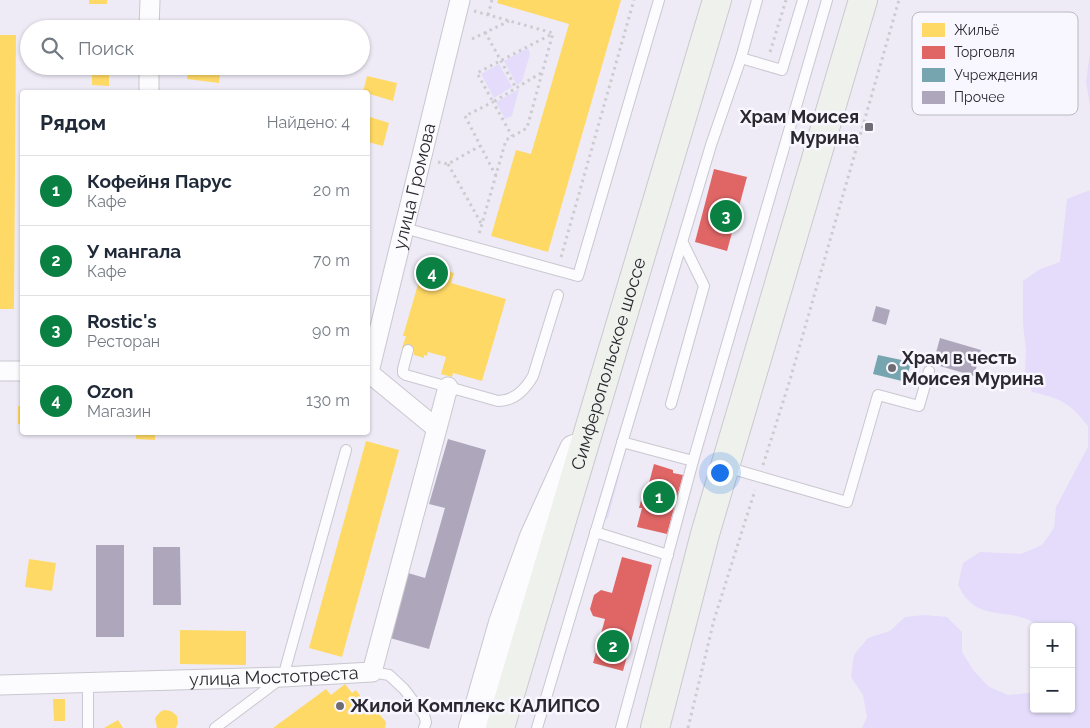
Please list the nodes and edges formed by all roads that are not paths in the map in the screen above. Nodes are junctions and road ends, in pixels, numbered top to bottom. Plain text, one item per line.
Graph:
1 (150, 0) edge
2 (659, 0) edge
3 (717, 0) edge
4 (757, 0) edge
5 (803, 0) edge
6 (827, 0) edge
7 (863, 0) edge
8 (459, 3) edge
9 (150, 20) edge
10 (741, 58) junction
11 (149, 75) edge
12 (149, 90) edge
13 (404, 228) junction
14 (683, 244) junction
15 (558, 295) dead end
16 (408, 350) dead end
17 (370, 364) edge
18 (0, 371) edge
19 (20, 371) edge
20 (929, 371) dead end
21 (370, 374) edge
22 (448, 387) junction
23 (597, 400) junction
24 (670, 404) dead end
25 (436, 428) junction
26 (622, 442) junction
27 (346, 450) dead end
28 (693, 461) junction
29 (725, 467) junction
30 (595, 532) junction
31 (668, 555) junction
32 (372, 672) junction
33 (283, 677) junction
34 (88, 684) junction
35 (0, 685) edge
36 (656, 725) edge
37 (88, 728) edge
38 (215, 728) edge
39 (424, 728) edge
40 (473, 728) edge
41 (500, 728) edge
42 (537, 728) edge
43 (622, 728) edge

1 - 9 street
2 - 13 lane
3 - 23 main road, Симферопольское шоссе
4 - 10 lane
5 - 10 lane
6 - 28 lane
7 - 29 main road
8 - 13 street, улица Громова
10 - 14 lane
11 - 12 street
13 - 17 street, улица Громова
14 - 24 lane
14 - 26 lane
15 - 22 lane
16 - 22 lane
18 - 19 street
20 - 29 lane
21 - 25 street
22 - 25 street, улица Мостотреста
23 - 40 main road
23 - 41 main road, Симферопольское шоссе
25 - 32 street, улица Мостотреста
26 - 28 lane
26 - 30 lane
27 - 33 lane
28 - 31 lane
29 - 36 main road
30 - 31 lane
30 - 42 lane
31 - 43 lane
32 - 33 street, улица Мостотреста
32 - 39 lane
33 - 34 street, улица Мостотреста
33 - 38 lane
34 - 35 street, улица Мостотреста
34 - 37 lane

